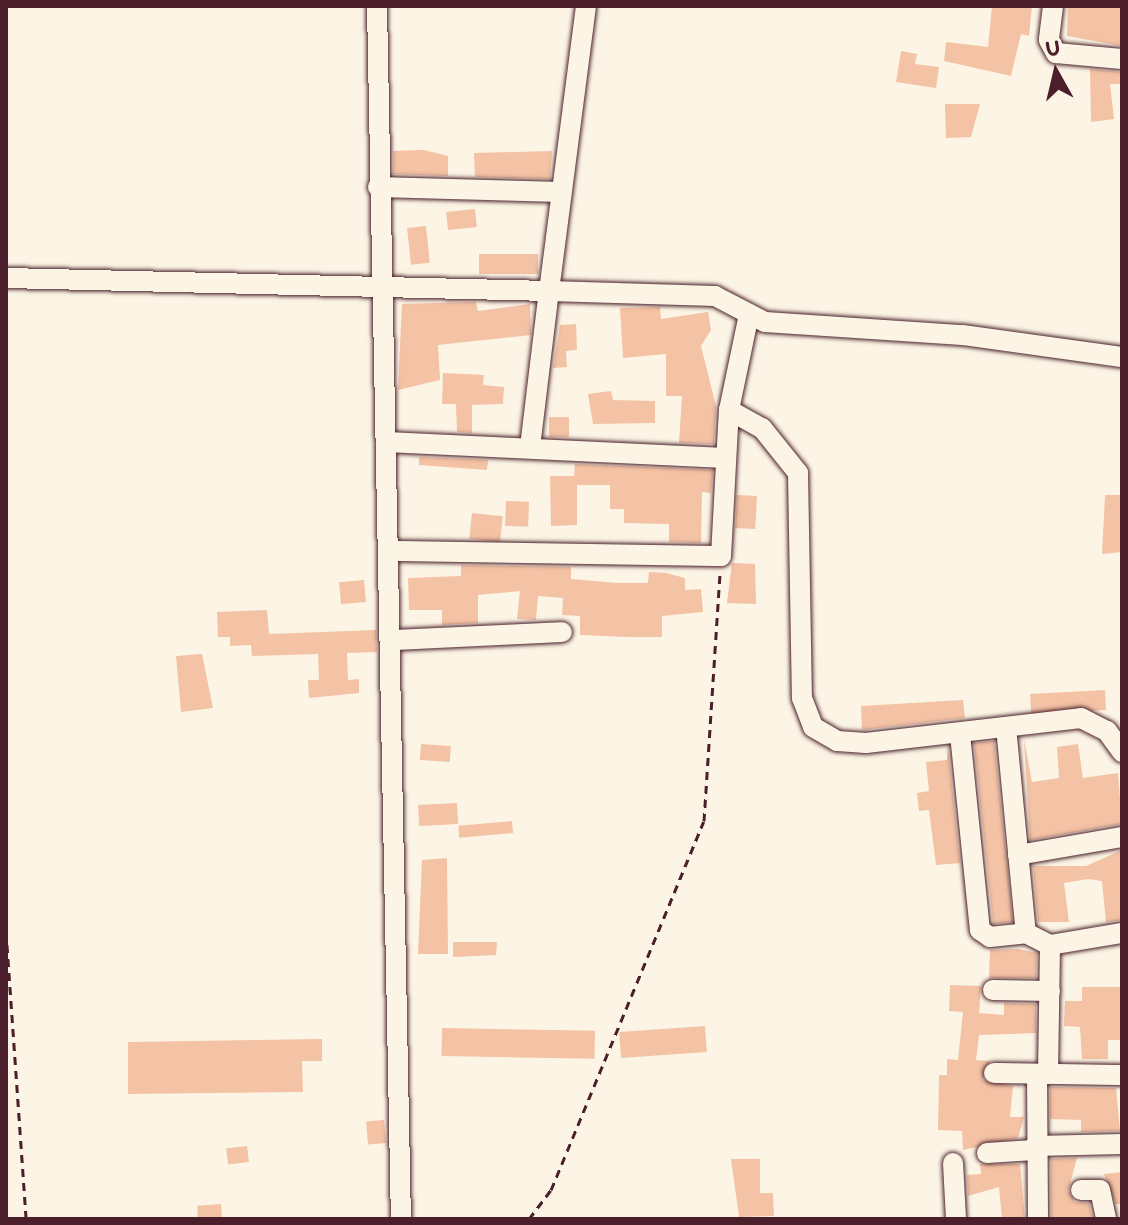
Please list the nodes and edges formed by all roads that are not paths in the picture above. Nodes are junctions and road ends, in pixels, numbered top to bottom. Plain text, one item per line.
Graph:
1 (377, 6) edge
2 (586, 6) edge
3 (1053, 6) edge
4 (1122, 59) edge
5 (378, 187) junction
6 (560, 192) junction
7 (6, 278) edge
8 (384, 288) junction
9 (549, 291) junction
10 (757, 318) junction
11 (1122, 357) edge
12 (729, 410) junction
13 (386, 442) junction
14 (530, 447) junction
15 (726, 458) junction
16 (393, 551) junction
17 (562, 632) dead end
18 (394, 640) junction
19 (1006, 727) junction
20 (960, 734) junction
21 (1122, 752) edge
22 (1122, 837) edge
23 (1018, 855) junction
24 (1026, 933) junction
25 (1122, 933) edge
26 (1050, 945) junction
27 (993, 990) dead end
28 (1050, 991) junction
29 (994, 1073) dead end
30 (1042, 1074) junction
31 (1122, 1075) edge
32 (1122, 1144) edge
33 (1034, 1148) junction
34 (987, 1153) dead end
35 (953, 1163) dead end
36 (1081, 1190) dead end
37 (401, 1219) edge
38 (956, 1219) edge
39 (1038, 1219) edge
40 (1106, 1219) edge

1 - 5 street
2 - 6 street
3 - 4 street
5 - 6 street
5 - 8 street
6 - 9 street
7 - 8 street
8 - 9 street
8 - 13 street
9 - 10 street
9 - 14 street
10 - 11 street
10 - 12 street
12 - 15 street
12 - 20 street
13 - 14 street
13 - 16 street
14 - 15 street
15 - 16 street
16 - 18 street
17 - 18 street
18 - 37 street
19 - 20 street
19 - 21 street
19 - 23 street
20 - 24 street
22 - 23 street
23 - 24 street
24 - 26 street
25 - 26 street
26 - 28 street
27 - 28 street
28 - 30 street
29 - 30 street
30 - 31 street
30 - 33 street
32 - 33 street
33 - 34 street
33 - 39 street
35 - 38 street
36 - 40 street

